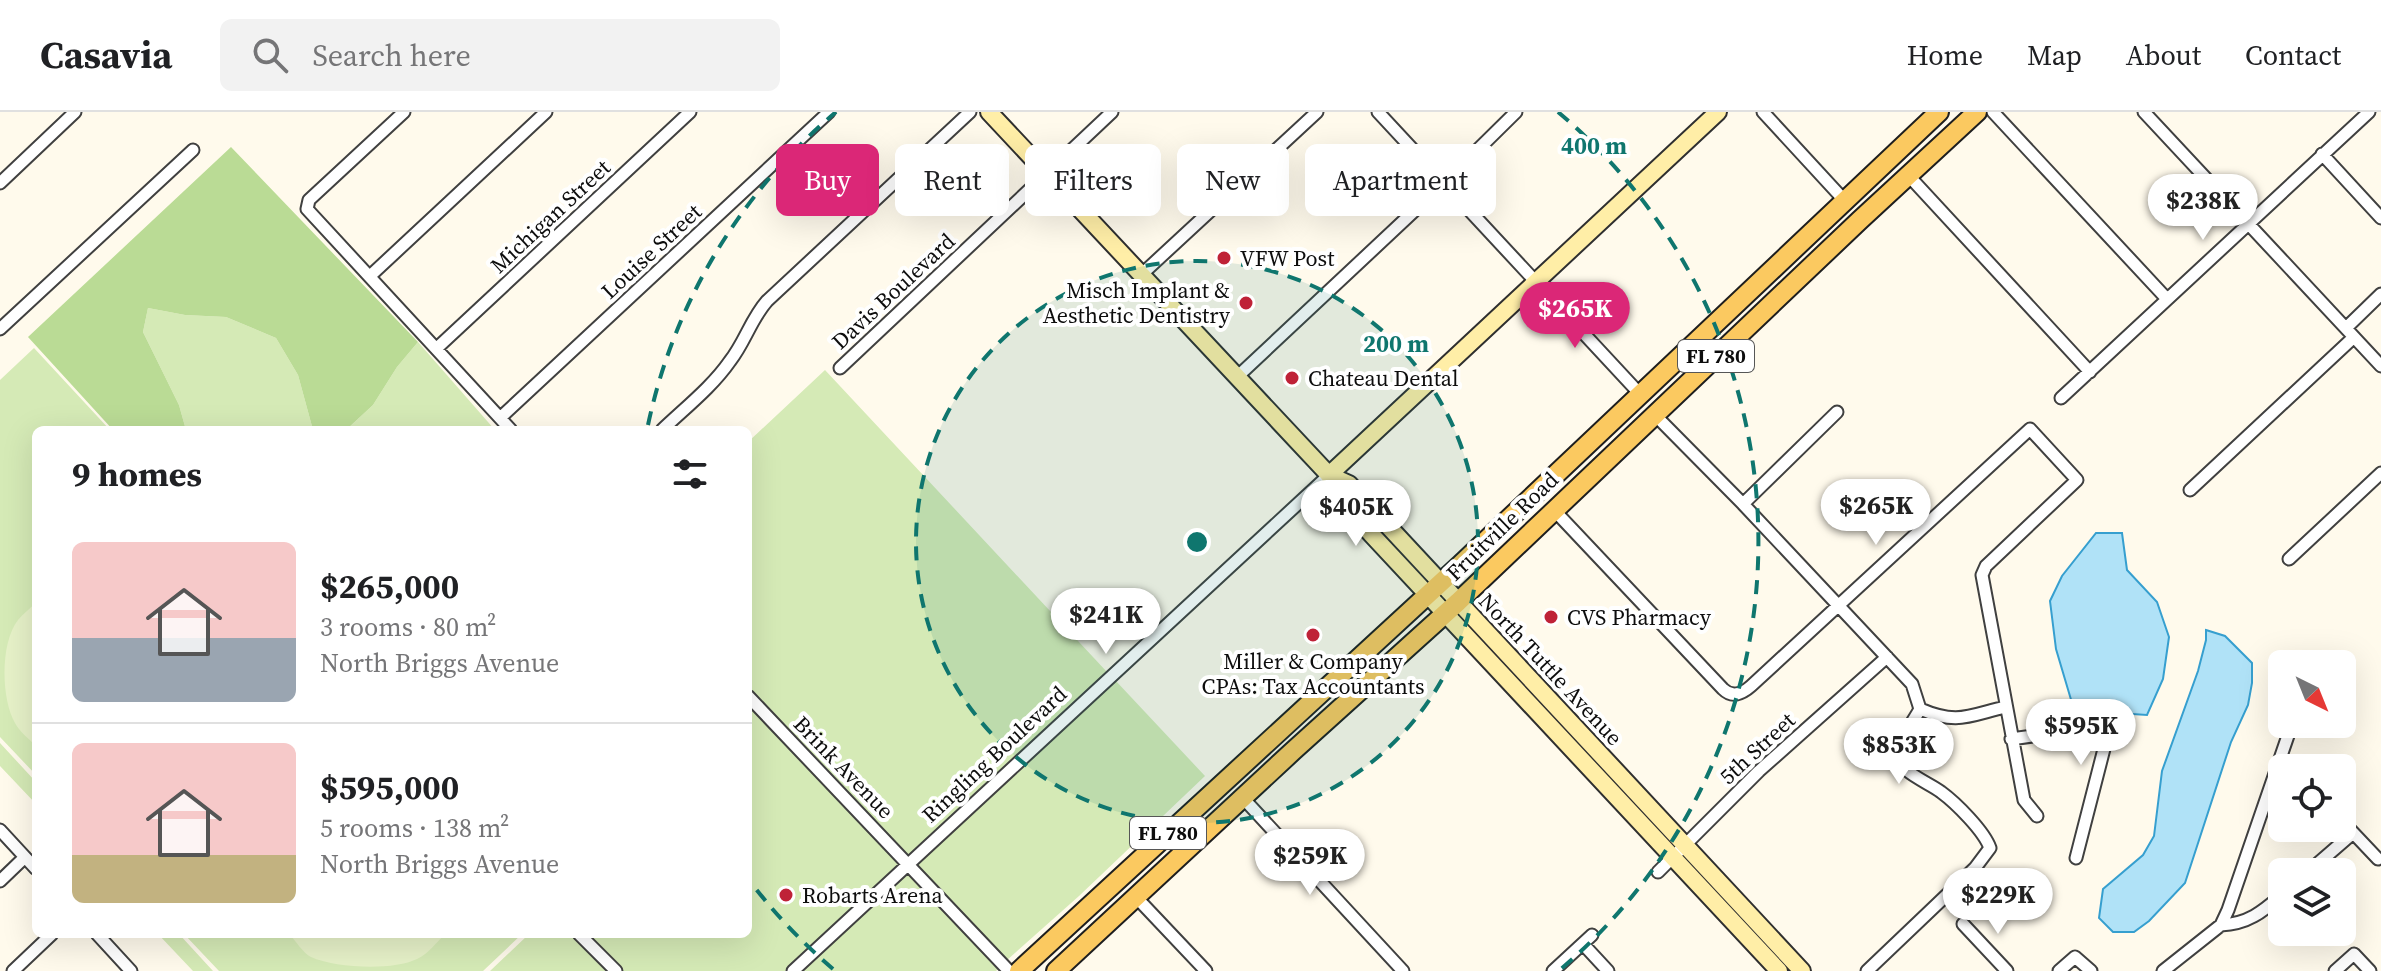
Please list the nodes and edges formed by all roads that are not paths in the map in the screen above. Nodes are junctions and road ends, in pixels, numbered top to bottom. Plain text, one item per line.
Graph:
1 (75, 112) edge
2 (404, 112) edge
3 (546, 112) edge
4 (690, 112) edge
5 (829, 112) edge
6 (970, 112) edge
7 (989, 112) edge
8 (1112, 112) edge
9 (1317, 112) edge
10 (1378, 112) edge
11 (1516, 112) edge
12 (1718, 112) edge
13 (1763, 112) edge
14 (1939, 112) edge
15 (1977, 112) edge
16 (1993, 112) edge
17 (2144, 112) edge
18 (2369, 112) edge
19 (1078, 144) edge
20 (1408, 144) edge
21 (1484, 144) edge
22 (193, 150) dead end
23 (1025, 150) edge
24 (2322, 154) junction
25 (1908, 175) junction
26 (0, 183) edge
27 (1025, 195) edge
28 (1844, 200) junction
29 (1086, 216) edge
30 (1409, 216) edge
31 (1475, 216) edge
32 (2381, 218) edge
33 (2248, 224) junction
34 (1141, 275) junction
35 (370, 276) junction
36 (1536, 282) junction
37 (2381, 294) edge
38 (2167, 299) junction
39 (0, 329) edge
40 (2350, 332) junction
41 (437, 348) junction
42 (1678, 357) junction
43 (2381, 366) edge
44 (840, 368) dead end
45 (2090, 372) junction
46 (1237, 377) junction
47 (1639, 393) junction
48 (2061, 398) dead end
49 (1837, 412) dead end
50 (1654, 414) junction
51 (500, 418) junction
52 (507, 426) edge
53 (666, 426) edge
54 (2381, 473) edge
55 (1329, 475) junction
56 (2190, 490) dead end
57 (1743, 504) junction
58 (1554, 510) junction
59 (2289, 559) dead end
60 (1433, 588) junction
61 (1839, 605) junction
62 (1451, 608) junction
63 (1887, 657) junction
64 (752, 700) edge
65 (2005, 707) junction
66 (1920, 709) junction
67 (2011, 739) junction
68 (2268, 792) edge
69 (1243, 798) junction
70 (2037, 816) dead end
71 (0, 830) edge
72 (2356, 836) edge
73 (2343, 842) edge
74 (1680, 852) junction
75 (25, 857) junction
76 (2076, 858) dead end
77 (2324, 858) edge
78 (2378, 859) dead end
79 (908, 863) junction
80 (32, 865) edge
81 (1658, 872) dead end
82 (0, 881) edge
83 (1136, 897) junction
84 (2268, 907) edge
85 (1963, 924) dead end
86 (2221, 925) junction
87 (48, 938) edge
88 (100, 938) edge
89 (583, 938) edge
90 (127, 970) edge
91 (2084, 970) edge
92 (13, 971) edge
93 (616, 971) edge
94 (793, 971) edge
95 (1009, 971) edge
96 (1019, 971) edge
97 (1056, 971) edge
98 (1206, 971) edge
99 (1403, 971) edge
100 (1553, 971) edge
101 (1608, 971) edge
102 (1779, 971) edge
103 (1802, 971) edge
104 (1867, 971) edge
105 (2007, 971) edge
106 (2059, 971) edge
107 (2163, 971) edge
108 (2335, 971) edge
109 (2370, 971) edge

1 - 26 street
2 - 35 street
3 - 35 street
4 - 41 street, Michigan Street
5 - 51 street, Louise Street
6 - 53 street
7 - 23 main road, North Tuttle Avenue
8 - 19 street, Davis Boulevard
9 - 34 street
10 - 20 street
11 - 21 street
12 - 36 main road, Ringling Boulevard
13 - 28 street
14 - 28 main road, Fruitville Road / FL 780
15 - 25 main road, Fruitville Road / FL 780
16 - 38 street
17 - 33 street
18 - 24 street
22 - 39 street
24 - 32 street
24 - 33 street
25 - 45 street
25 - 50 main road, Fruitville Road / FL 780
27 - 44 street, Davis Boulevard
28 - 42 main road, Fruitville Road / FL 780
29 - 34 main road, North Tuttle Avenue
30 - 46 street
31 - 36 street
33 - 38 street
33 - 40 street
34 - 46 main road, North Tuttle Avenue
35 - 41 street
36 - 47 street
36 - 55 main road, Ringling Boulevard
37 - 40 street
38 - 45 street
40 - 43 street
40 - 56 street
41 - 51 street
42 - 47 main road, Fruitville Road / FL 780
42 - 50 main road
45 - 48 street
46 - 55 main road, North Tuttle Avenue
47 - 60 main road, Fruitville Road / FL 780
49 - 57 street
50 - 57 street
50 - 58 main road, Fruitville Road / FL 780
51 - 52 street
54 - 59 street
55 - 60 main road, North Tuttle Avenue
55 - 79 street, Ringling Boulevard
57 - 61 street
58 - 61 street
58 - 62 main road, Fruitville Road / FL 780
60 - 62 main road, North Tuttle Avenue
60 - 96 main road, Fruitville Road / FL 780
61 - 63 street
61 - 65 street
62 - 69 main road, Fruitville Road / FL 780
62 - 74 main road, North Tuttle Avenue
63 - 66 street
63 - 74 street, 5th Street
64 - 79 street, Brink Avenue
65 - 66 street
65 - 67 street
66 - 104 street
67 - 70 street
67 - 76 street
68 - 86 street
69 - 83 main road, Fruitville Road / FL 780
69 - 99 street
71 - 75 street
72 - 78 street
73 - 77 street
74 - 81 street, 5th Street
74 - 102 main road, North Tuttle Avenue
74 - 103 main road, North Tuttle Avenue
75 - 80 street
75 - 82 street
79 - 94 street, Ringling Boulevard
79 - 95 street, Brink Avenue
83 - 97 main road, Fruitville Road / FL 780
83 - 98 street
84 - 86 street
85 - 105 street
86 - 107 street
87 - 92 street
88 - 90 street
89 - 93 street
91 - 106 street
100 - 101 street
108 - 109 street

